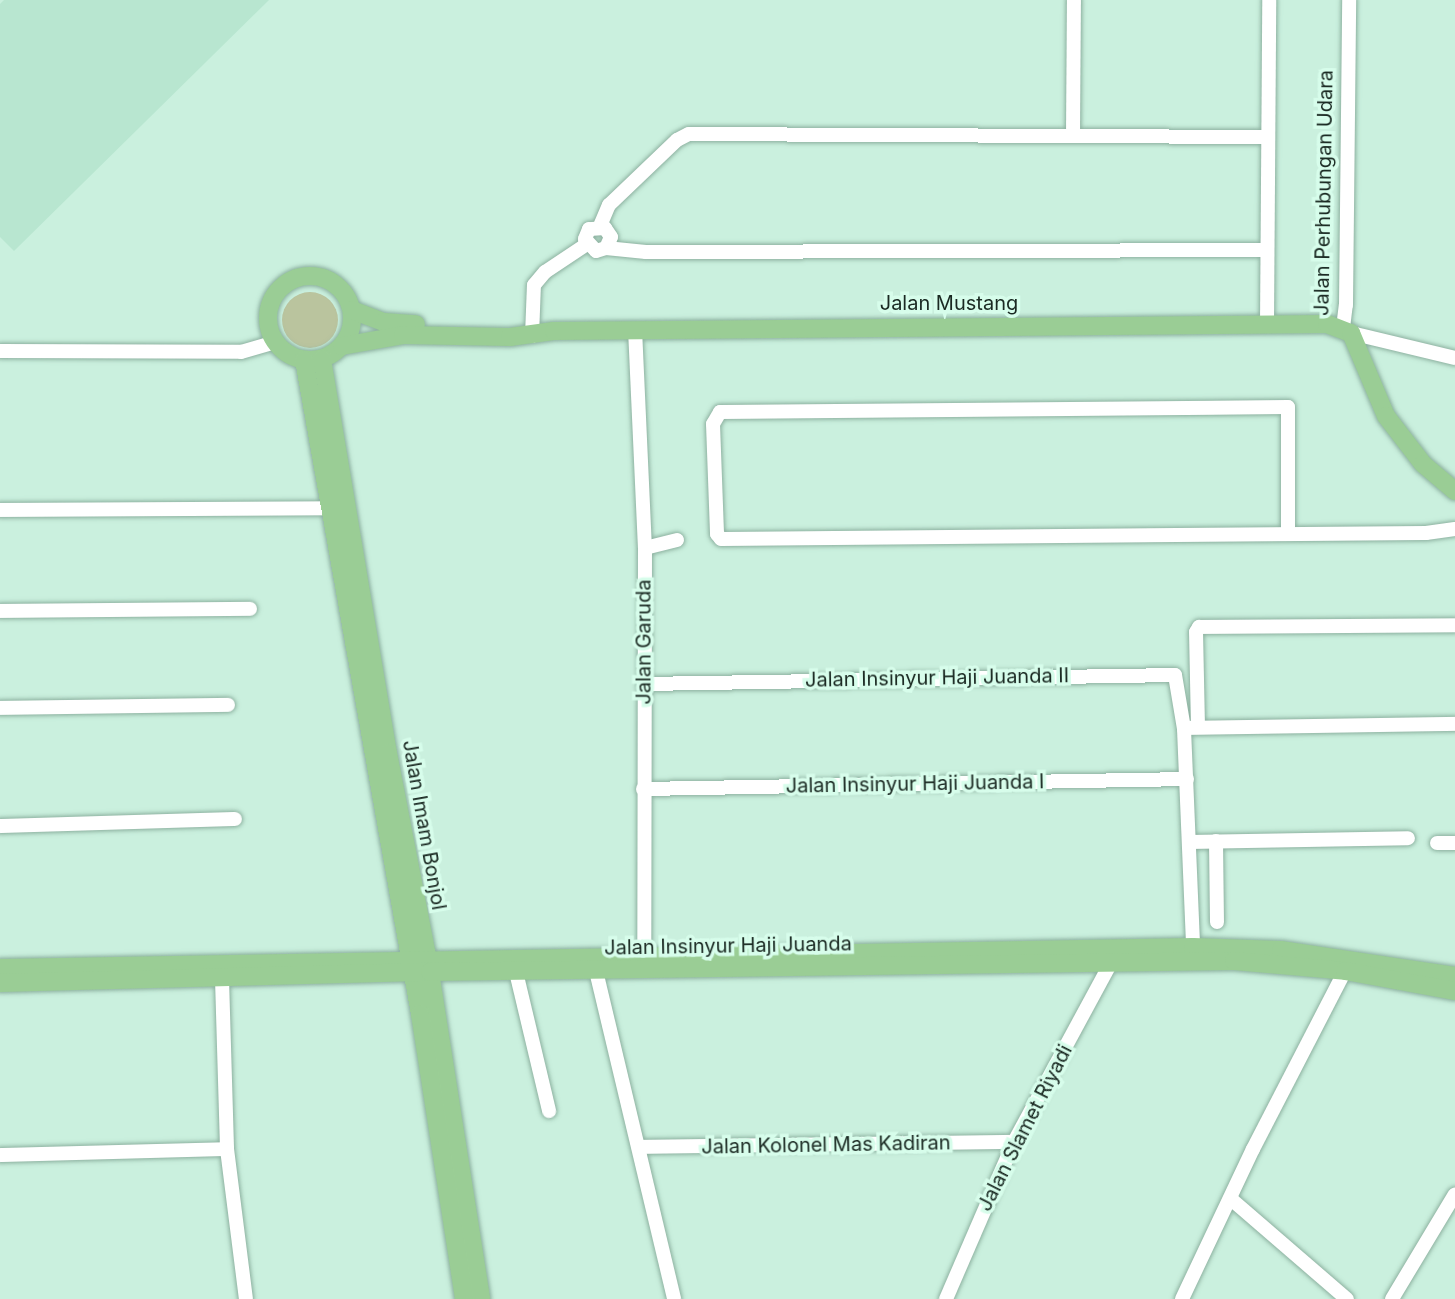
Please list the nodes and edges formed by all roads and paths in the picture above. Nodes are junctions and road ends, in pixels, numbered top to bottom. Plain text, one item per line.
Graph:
1 (1074, 0) edge
2 (1269, 0) edge
3 (1349, 0) edge
4 (1073, 135) junction
5 (1268, 137) junction
6 (600, 226) junction
7 (587, 244) junction
8 (606, 248) junction
9 (1266, 250) junction
10 (352, 310) junction
11 (1267, 325) junction
12 (635, 329) junction
13 (532, 331) junction
14 (1347, 331) junction
15 (275, 342) junction
16 (342, 346) junction
17 (0, 351) edge
18 (1455, 358) edge
19 (313, 359) junction
20 (1455, 491) edge
21 (330, 508) junction
22 (0, 510) edge
23 (1455, 529) edge
24 (1288, 533) junction
25 (677, 540) dead end
26 (645, 548) junction
27 (350, 572) junction
28 (250, 609) dead end
29 (0, 611) edge
30 (1455, 625) edge
31 (644, 684) junction
32 (228, 705) dead end
33 (0, 708) edge
34 (1455, 724) edge
35 (1191, 728) junction
36 (1187, 779) junction
37 (643, 789) junction
38 (235, 819) dead end
39 (0, 826) edge
40 (1408, 838) dead end
41 (1216, 841) junction
42 (1189, 842) junction
43 (1437, 843) dead end
44 (1455, 843) edge
45 (1217, 922) dead end
46 (1193, 947) junction
47 (644, 956) junction
48 (1112, 961) junction
49 (419, 966) junction
50 (0, 968) edge
51 (596, 971) junction
52 (1345, 971) junction
53 (516, 972) junction
54 (1455, 976) edge
55 (222, 979) junction
56 (0, 983) edge
57 (1455, 991) edge
58 (549, 1111) dead end
59 (1014, 1142) junction
60 (639, 1147) junction
61 (227, 1149) junction
62 (0, 1155) edge
63 (1455, 1194) edge
64 (457, 1196) junction
65 (1231, 1199) junction
66 (246, 1299) edge
67 (464, 1299) edge
68 (481, 1299) edge
69 (674, 1299) edge
70 (946, 1299) edge
71 (1182, 1299) edge
72 (1347, 1299) edge
73 (1392, 1299) edge

1 - 4 street
2 - 5 street
3 - 14 street, Jalan Perhubungan Udara
4 - 5 street
4 - 6 street
5 - 9 street
6 - 7 street
6 - 8 street
7 - 8 street
7 - 13 street
8 - 9 street
9 - 11 street
10 - 13 main road, Jalan Mustang
10 - 15 main road
10 - 16 main road
11 - 12 main road, Jalan Mustang
11 - 14 main road, Jalan Mustang
12 - 13 main road, Jalan Mustang
12 - 26 street, Jalan Garuda
13 - 16 main road, Jalan Mustang
14 - 18 street
14 - 20 main road, Jalan Perhubungan Udara
15 - 17 street
15 - 19 main road
16 - 19 main road
19 - 21 main road, Jalan Imam Bonjol
19 - 27 main road, Jalan Imam Bonjol
21 - 22 street
21 - 27 main road, Jalan Imam Bonjol
23 - 24 street
24 - 24 street
25 - 26 street
26 - 31 street, Jalan Garuda
27 - 49 main road, Jalan Imam Bonjol
28 - 29 street
30 - 35 street
31 - 35 street, Jalan Insinyur Haji Juanda II
31 - 37 street, Jalan Garuda
32 - 33 street
34 - 35 street
35 - 36 street
36 - 37 street, Jalan Insinyur Haji Juanda I
36 - 42 street
37 - 47 street, Jalan Garuda
38 - 39 street
40 - 41 street
41 - 42 street
41 - 45 street
42 - 46 street
43 - 44 street
46 - 47 main road, Jalan Insinyur Haji Juanda
46 - 54 main road, Jalan Insinyur Haji Juanda
47 - 49 main road, Jalan Insinyur Haji Juanda
48 - 51 main road, Jalan Insinyur Haji Juanda
48 - 52 main road, Jalan Insinyur Haji Juanda
48 - 59 street, Jalan Slamet Riyadi
49 - 50 main road, Jalan Insinyur Haji Juanda
49 - 53 main road, Jalan Insinyur Haji Juanda
49 - 55 main road, Jalan Insinyur Haji Juanda
49 - 64 main road, Jalan Imam Bonjol
51 - 53 main road, Jalan Insinyur Haji Juanda
51 - 60 street
52 - 57 main road, Jalan Insinyur Haji Juanda
52 - 65 street
53 - 58 street
55 - 56 main road, Jalan Insinyur Haji Juanda
55 - 61 street
59 - 60 street, Jalan Kolonel Mas Kadiran
59 - 70 street, Jalan Slamet Riyadi
60 - 69 street
61 - 62 street
61 - 66 street
63 - 73 street
64 - 67 main road, Jalan Imam Bonjol
64 - 68 main road, Jalan Imam Bonjol
65 - 71 street
65 - 72 street

